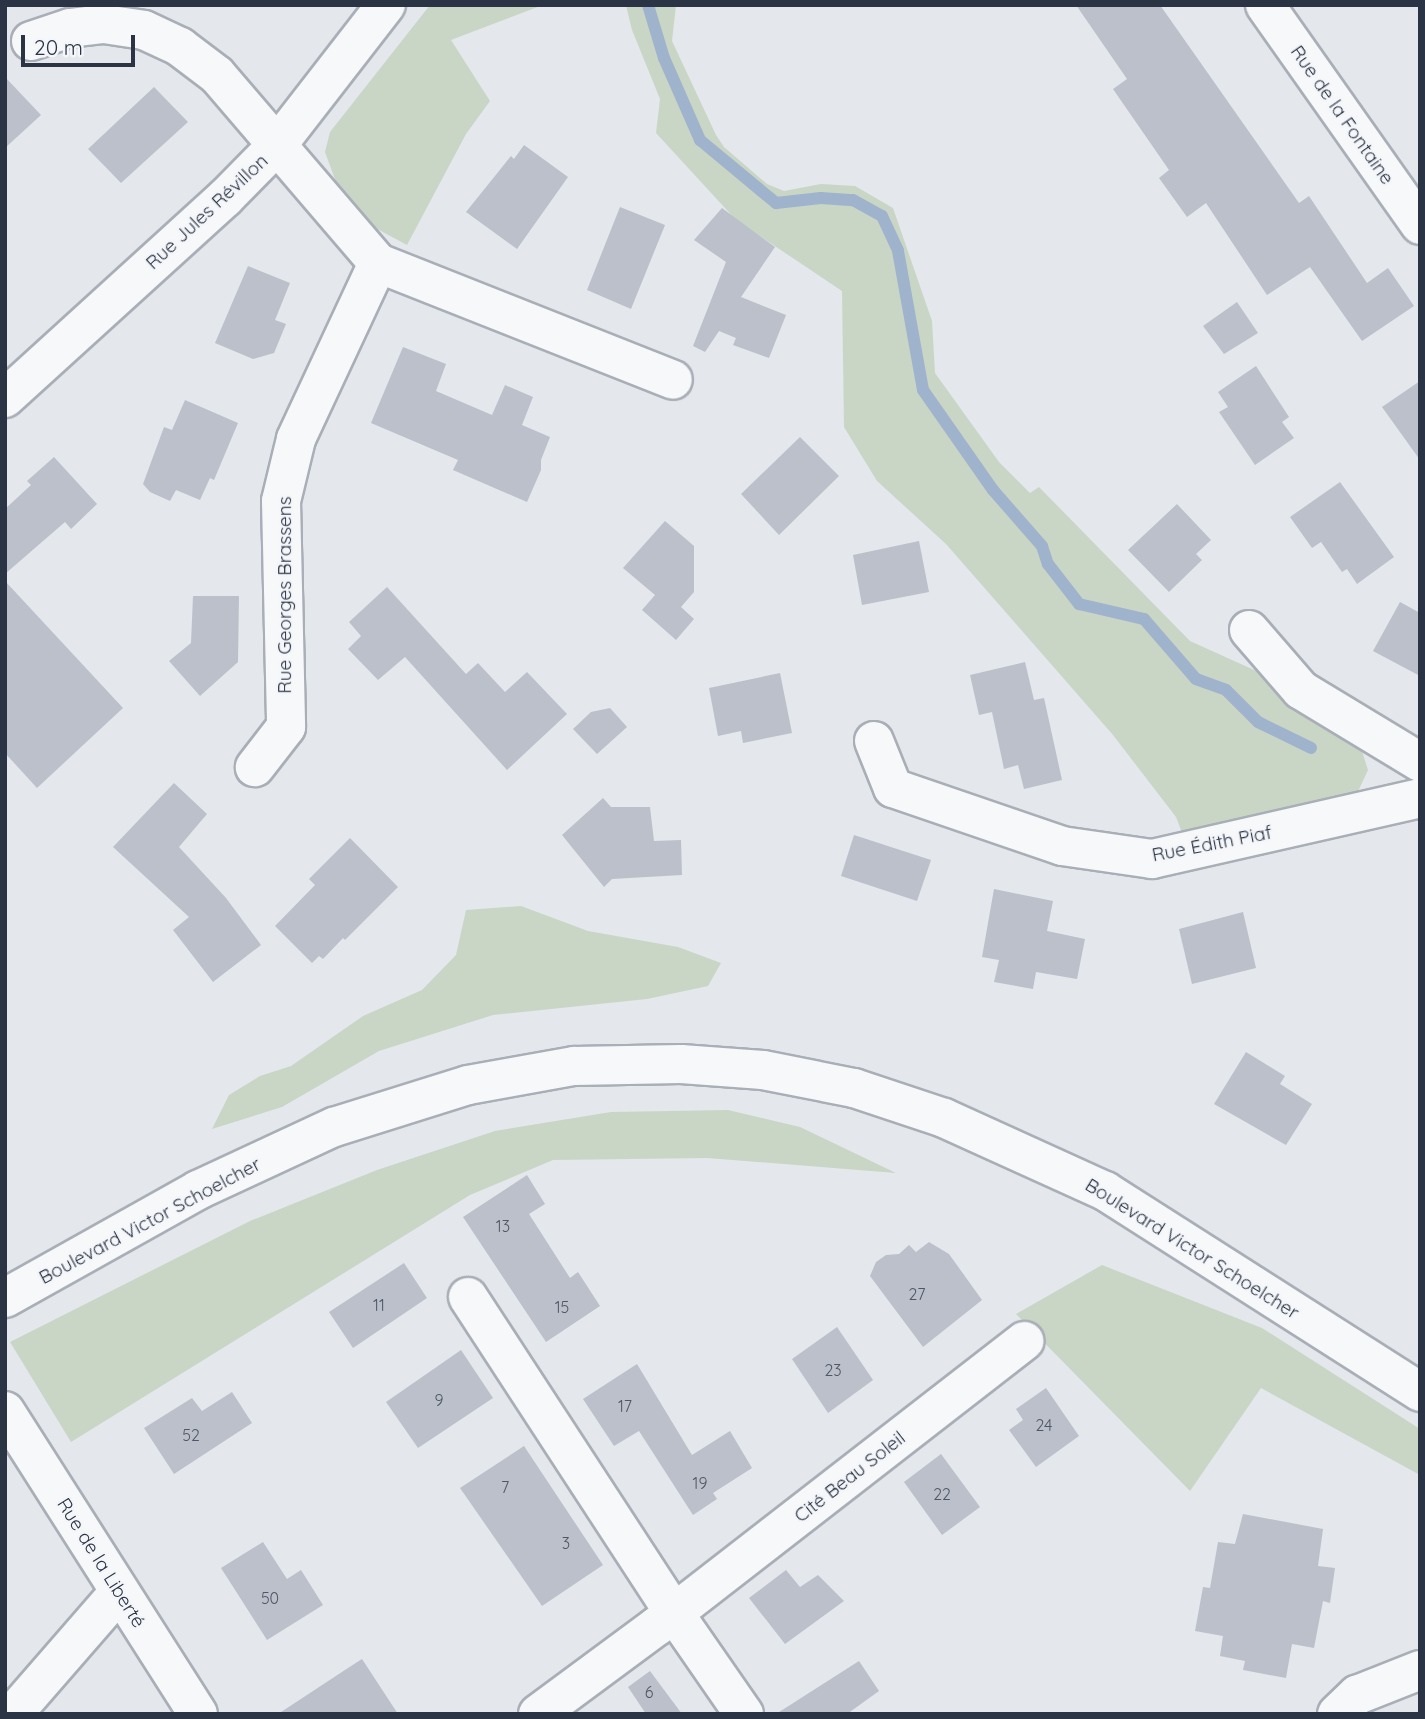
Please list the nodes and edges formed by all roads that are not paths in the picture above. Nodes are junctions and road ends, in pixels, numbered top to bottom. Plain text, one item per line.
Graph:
1 (386, 5) edge
2 (1265, 5) edge
3 (31, 41) dead end
4 (278, 144) junction
5 (1420, 225) edge
6 (378, 263) junction
7 (673, 380) dead end
8 (5, 398) edge
9 (1249, 630) dead end
10 (874, 741) dead end
11 (1420, 762) edge
12 (255, 767) dead end
13 (1420, 798) edge
14 (468, 1297) dead end
15 (5, 1298) edge
16 (1026, 1341) dead end
17 (1420, 1392) edge
18 (8, 1422) edge
19 (119, 1592) junction
20 (674, 1614) junction
21 (1420, 1670) edge
22 (13, 1714) edge
23 (198, 1714) edge
24 (538, 1714) edge
25 (744, 1714) edge
26 (1337, 1714) edge

1 - 4 street, Rue Jules Révillon
2 - 5 street, Rue de la Fontaine
3 - 4 street
4 - 6 street
4 - 8 street, Rue Jules Révillon
6 - 7 street
6 - 12 street, Rue Georges Brassens
9 - 11 street
10 - 13 street, Rue Édith Piaf
14 - 20 street
15 - 17 street, Boulevard Victor Schoelcher
16 - 20 street, Cité Beau Soleil
18 - 19 street, Rue de la Liberté
19 - 22 street
19 - 23 street, Rue de la Liberté
20 - 24 street, Cité Beau Soleil
20 - 25 street
21 - 26 street

